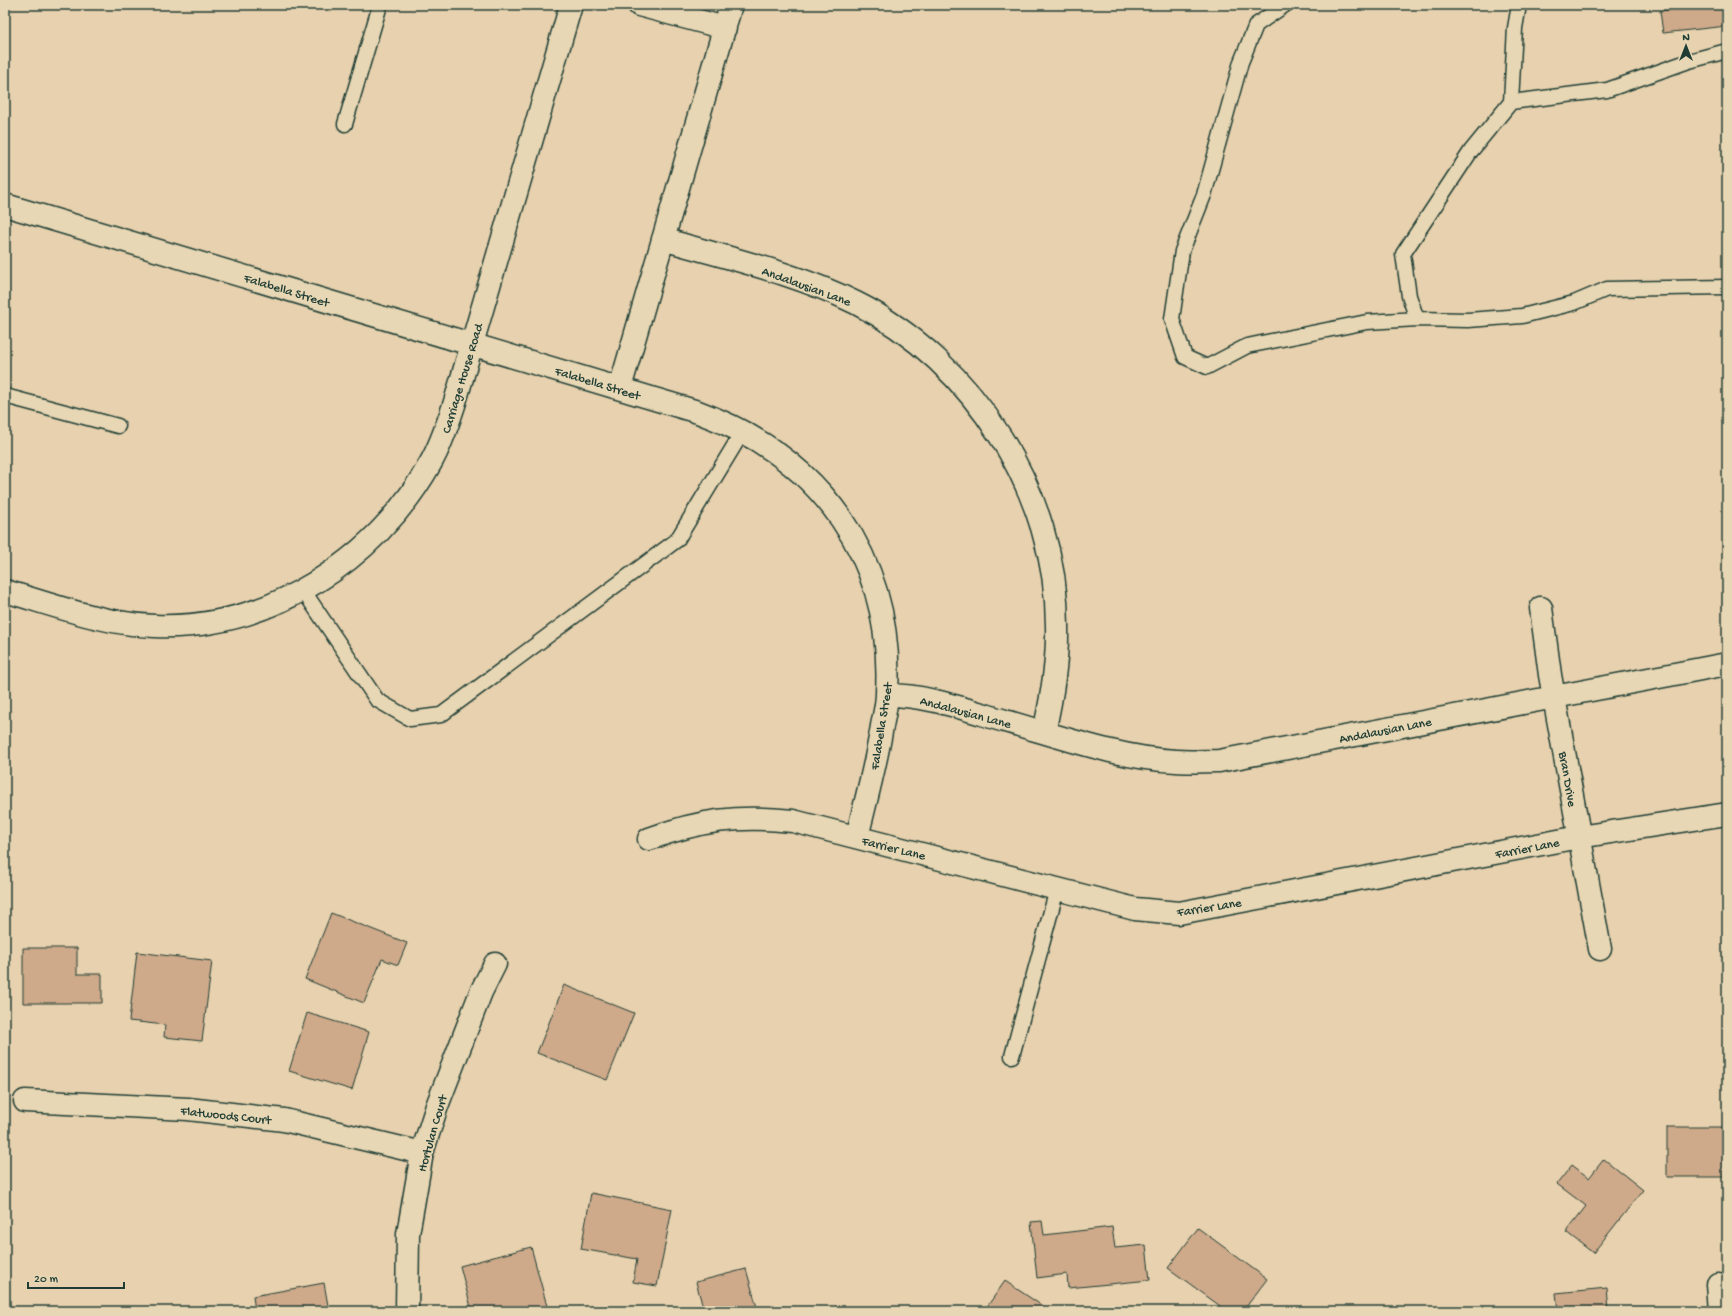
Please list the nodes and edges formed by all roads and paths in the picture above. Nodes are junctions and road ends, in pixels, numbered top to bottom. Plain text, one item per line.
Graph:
1 (380, 5) edge
2 (571, 5) edge
3 (639, 5) edge
4 (731, 5) edge
5 (1285, 5) edge
6 (1519, 5) edge
7 (725, 28) junction
8 (1727, 51) edge
9 (1511, 102) junction
10 (345, 124) dead end
11 (5, 205) edge
12 (663, 239) junction
13 (1727, 287) edge
14 (1417, 319) junction
15 (472, 344) junction
16 (620, 388) junction
17 (5, 396) edge
18 (118, 426) dead end
19 (742, 431) junction
20 (303, 590) junction
21 (5, 591) edge
22 (1542, 608) dead end
23 (1727, 664) edge
24 (887, 695) junction
25 (1554, 697) junction
26 (1044, 732) junction
27 (1727, 814) edge
28 (1579, 837) junction
29 (857, 838) junction
30 (649, 839) dead end
31 (1057, 889) junction
32 (1600, 949) dead end
33 (495, 964) dead end
34 (1012, 1056) dead end
35 (25, 1101) dead end
36 (422, 1153) junction
37 (1718, 1284) dead end
38 (407, 1311) edge
39 (1720, 1311) edge

1 - 10 lane
2 - 15 street, Carriage House Road
3 - 7 street
4 - 7 street
5 - 14 lane
6 - 9 lane
7 - 12 street
8 - 9 lane
9 - 14 lane
11 - 15 street, Falabella Street
12 - 16 street
12 - 26 street, Andalausian Lane
13 - 14 lane
15 - 16 street, Falabella Street
15 - 20 street, Carriage House Road
16 - 19 street, Falabella Street
17 - 18 lane
19 - 20 lane
19 - 24 street, Falabella Street
20 - 21 street, Carriage House Road
22 - 25 street, Bran Drive
23 - 25 street, Andalausian Lane
24 - 26 street, Andalausian Lane
24 - 29 street, Falabella Street
25 - 26 street, Andalausian Lane
25 - 28 street, Bran Drive
27 - 28 street, Farrier Lane
28 - 31 street, Farrier Lane
28 - 32 street, Bran Drive
29 - 30 street, Farrier Lane
29 - 31 street, Farrier Lane
31 - 34 lane
33 - 36 street, Hortulan Court
35 - 36 street, Flatwoods Court
36 - 38 street, Hortulan Court
37 - 39 street

